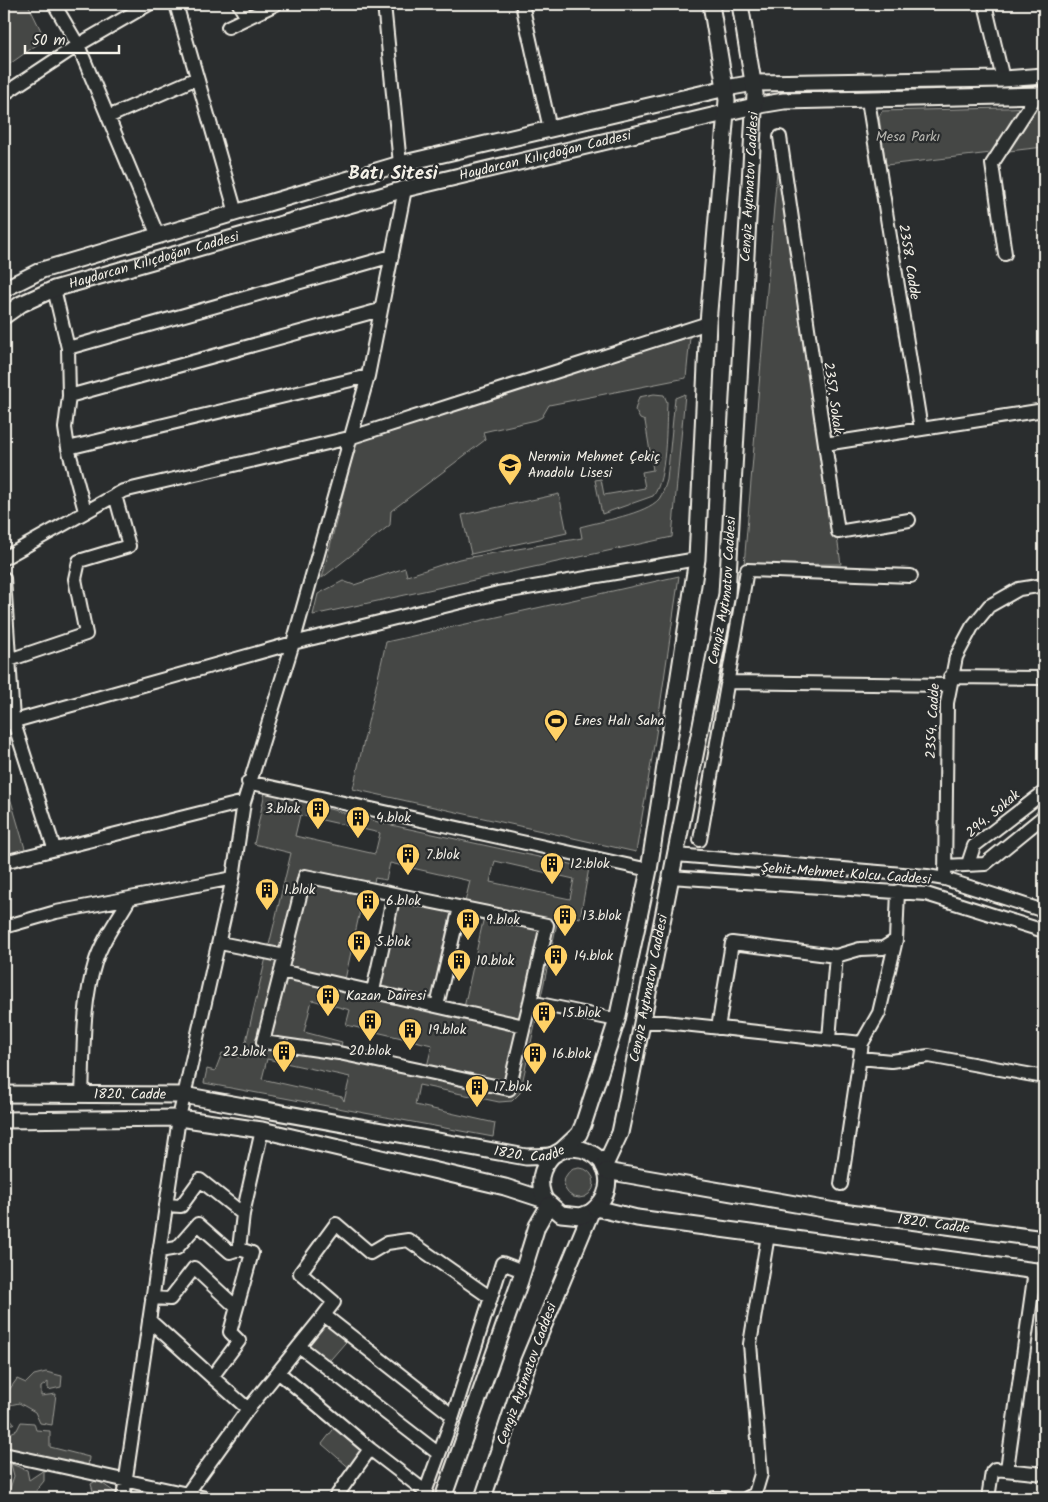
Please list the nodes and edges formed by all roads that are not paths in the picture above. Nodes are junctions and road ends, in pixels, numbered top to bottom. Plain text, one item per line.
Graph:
1 (54, 4) edge
2 (149, 4) edge
3 (176, 4) edge
4 (239, 4) edge
5 (276, 4) edge
6 (384, 4) edge
7 (522, 4) edge
8 (711, 4) edge
9 (740, 4) edge
10 (985, 4) edge
11 (247, 18) junction
12 (228, 28) dead end
13 (78, 45) junction
14 (1044, 76) edge
15 (197, 78) junction
16 (1002, 79) junction
17 (754, 83) junction
18 (726, 88) junction
19 (4, 94) edge
20 (1040, 95) edge
21 (868, 100) junction
22 (754, 106) junction
23 (727, 113) junction
24 (108, 117) junction
25 (550, 129) junction
26 (780, 137) dead end
27 (400, 164) junction
28 (405, 189) junction
29 (236, 213) junction
30 (158, 236) junction
31 (1004, 254) dead end
32 (392, 256) junction
33 (4, 289) edge
34 (54, 290) junction
35 (380, 310) junction
36 (4, 316) edge
37 (708, 323) junction
38 (68, 348) junction
39 (368, 376) junction
40 (69, 396) junction
41 (1044, 410) edge
42 (921, 429) junction
43 (350, 438) junction
44 (825, 444) junction
45 (68, 448) junction
46 (115, 495) junction
47 (85, 511) junction
48 (909, 520) dead end
49 (4, 558) edge
50 (697, 560) junction
51 (911, 576) dead end
52 (4, 578) edge
53 (1044, 585) edge
54 (293, 643) junction
55 (9, 660) junction
56 (1044, 678) edge
57 (950, 681) junction
58 (728, 682) junction
59 (8, 722) edge
60 (694, 762) junction
61 (713, 767) junction
62 (248, 782) junction
63 (1044, 792) edge
64 (244, 802) junction
65 (1044, 816) edge
66 (700, 840) dead end
67 (54, 848) junction
68 (676, 855) junction
69 (4, 862) edge
70 (968, 864) junction
71 (649, 870) junction
72 (945, 873) junction
73 (670, 877) junction
74 (233, 878) junction
75 (898, 890) junction
76 (394, 894) junction
77 (130, 898) junction
78 (460, 907) junction
79 (1044, 911) edge
80 (4, 927) edge
81 (1044, 931) edge
82 (896, 940) junction
83 (220, 943) junction
84 (285, 956) junction
85 (836, 956) junction
86 (282, 971) junction
87 (373, 991) junction
88 (530, 1002) junction
89 (437, 1006) junction
90 (617, 1020) junction
91 (642, 1022) junction
92 (524, 1026) junction
93 (718, 1028) junction
94 (829, 1039) junction
95 (862, 1043) junction
96 (860, 1058) junction
97 (1044, 1077) edge
98 (4, 1094) edge
99 (82, 1094) junction
100 (183, 1095) junction
101 (179, 1118) junction
102 (4, 1120) edge
103 (262, 1130) junction
104 (557, 1153) junction
105 (605, 1169) junction
106 (841, 1184) dead end
107 (547, 1203) junction
108 (166, 1205) junction
109 (594, 1210) junction
110 (242, 1214) junction
111 (768, 1235) junction
112 (1044, 1239) edge
113 (239, 1249) junction
114 (159, 1251) junction
115 (524, 1271) junction
116 (1040, 1272) edge
117 (152, 1298) junction
118 (491, 1298) junction
119 (236, 1307) junction
120 (324, 1315) junction
121 (149, 1320) junction
122 (299, 1346) junction
123 (278, 1372) junction
124 (212, 1377) junction
125 (248, 1410) junction
126 (453, 1416) junction
127 (370, 1449) junction
128 (4, 1454) edge
129 (439, 1454) junction
130 (1007, 1469) junction
131 (1044, 1474) edge
132 (125, 1481) junction
133 (186, 1494) junction
134 (424, 1495) edge
135 (123, 1498) edge
136 (206, 1498) edge
137 (335, 1498) edge
138 (443, 1498) edge
139 (483, 1498) edge
140 (714, 1498) edge
141 (726, 1498) edge
142 (747, 1498) edge
143 (988, 1498) edge

1 - 13 street
2 - 13 street
3 - 15 street
4 - 11 street
5 - 11 street
6 - 27 street
7 - 25 street
8 - 18 main road, Cengiz Aytmatov Caddesi
9 - 17 main road, Cengiz Aytmatov Caddesi
10 - 16 street
11 - 12 street
13 - 19 street
13 - 24 street
14 - 16 main road, Haydarcan Kılıçdoğan Caddesi
15 - 24 street
15 - 29 street
16 - 17 main road, Haydarcan Kılıçdoğan Caddesi
17 - 18 main road, Haydarcan Kılıçdoğan Caddesi
17 - 22 main road, Cengiz Aytmatov Caddesi
18 - 23 main road, Cengiz Aytmatov Caddesi
18 - 25 main road, Haydarcan Kılıçdoğan Caddesi
20 - 21 main road, Haydarcan Kılıçdoğan Caddesi
20 - 31 street
21 - 22 main road, Haydarcan Kılıçdoğan Caddesi
21 - 42 street, 2358. Cadde
22 - 23 main road, Haydarcan Kılıçdoğan Caddesi
22 - 60 main road, Cengiz Aytmatov Caddesi
23 - 28 main road, Haydarcan Kılıçdoğan Caddesi
23 - 37 main road, Cengiz Aytmatov Caddesi
24 - 30 street
25 - 27 main road, Haydarcan Kılıçdoğan Caddesi
26 - 44 street, 2357. Sokak
27 - 28 main road
27 - 29 main road, Haydarcan Kılıçdoğan Caddesi
28 - 32 street
28 - 34 main road, Haydarcan Kılıçdoğan Caddesi
29 - 30 main road, Haydarcan Kılıçdoğan Caddesi
30 - 33 main road, Haydarcan Kılıçdoğan Caddesi
32 - 35 street
32 - 38 street
34 - 36 main road, Haydarcan Kılıçdoğan Caddesi
34 - 38 street
35 - 39 street
35 - 40 street
37 - 43 street
37 - 50 main road, Cengiz Aytmatov Caddesi
38 - 40 street
39 - 43 street
39 - 45 street
40 - 45 street
41 - 42 street, 2357. Sokak
42 - 44 street, 2357. Sokak
43 - 46 street
43 - 54 street
44 - 48 street
45 - 47 street
46 - 47 street
46 - 55 street
47 - 49 street
50 - 54 street
50 - 71 main road, Cengiz Aytmatov Caddesi
51 - 58 street
52 - 55 street
53 - 57 street, 2354. Cadde
54 - 59 street
54 - 62 street
55 - 59 street
56 - 57 street
57 - 58 street
57 - 72 street, 2354. Cadde
58 - 61 street
59 - 67 street
60 - 61 street
60 - 68 main road, Cengiz Aytmatov Caddesi
61 - 66 street
62 - 64 street
62 - 71 street
63 - 70 street, 294. Sokak
64 - 67 street
64 - 74 street
65 - 70 street
67 - 69 street
68 - 72 street, Şehit Mehmet Kolcu Caddesi
68 - 73 main road, Cengiz Aytmatov Caddesi
70 - 72 street
71 - 90 main road, Cengiz Aytmatov Caddesi
72 - 79 street, Şehit Mehmet Kolcu Caddesi
73 - 75 street, Şehit Mehmet Kolcu Caddesi
73 - 91 main road, Cengiz Aytmatov Caddesi
74 - 77 street
74 - 83 street
75 - 81 street, Şehit Mehmet Kolcu Caddesi
75 - 82 street
76 - 78 street
76 - 84 street
76 - 87 street
77 - 80 street
77 - 99 street
78 - 88 street
78 - 89 street
82 - 85 street
82 - 95 street
83 - 84 street
83 - 100 street
84 - 86 street
85 - 93 street
85 - 94 street
86 - 87 street
86 - 92 street
87 - 89 street
88 - 90 street
88 - 92 street
89 - 92 street
90 - 104 main road, Cengiz Aytmatov Caddesi
91 - 93 street
91 - 105 main road, Cengiz Aytmatov Caddesi
93 - 94 street
94 - 95 street
95 - 96 street
96 - 97 street
96 - 106 street
98 - 99 main road, 1820. Cadde
99 - 100 main road, 1820. Cadde
100 - 101 street
100 - 104 main road, 1820. Cadde
101 - 102 main road, 1820. Cadde
101 - 103 main road, 1820. Cadde
101 - 108 street
103 - 107 main road, 1820. Cadde
103 - 110 street
104 - 105 main road, 1820. Cadde
104 - 107 main road, Cengiz Aytmatov Caddesi
105 - 109 main road, Cengiz Aytmatov Caddesi
105 - 112 main road, 1820. Cadde
107 - 109 main road, 1820. Cadde
107 - 115 main road
108 - 110 street
108 - 114 street
109 - 111 main road, 1820. Cadde
109 - 139 main road, Cengiz Aytmatov Caddesi
110 - 113 street
111 - 116 main road, 1820. Cadde
111 - 142 street
113 - 114 street
113 - 119 street
114 - 117 street
115 - 118 street
115 - 138 main road
116 - 130 street
117 - 119 street
117 - 121 street
118 - 120 street
118 - 126 street
119 - 124 street
120 - 122 street
120 - 126 street
121 - 124 street
121 - 132 street
122 - 123 street
122 - 129 street
123 - 125 street
123 - 127 street
124 - 125 street
125 - 133 street
126 - 129 street
127 - 134 street
127 - 137 street
128 - 132 street
129 - 134 street
130 - 131 street
130 - 143 street
132 - 133 street
132 - 135 street
133 - 136 street
140 - 141 street

